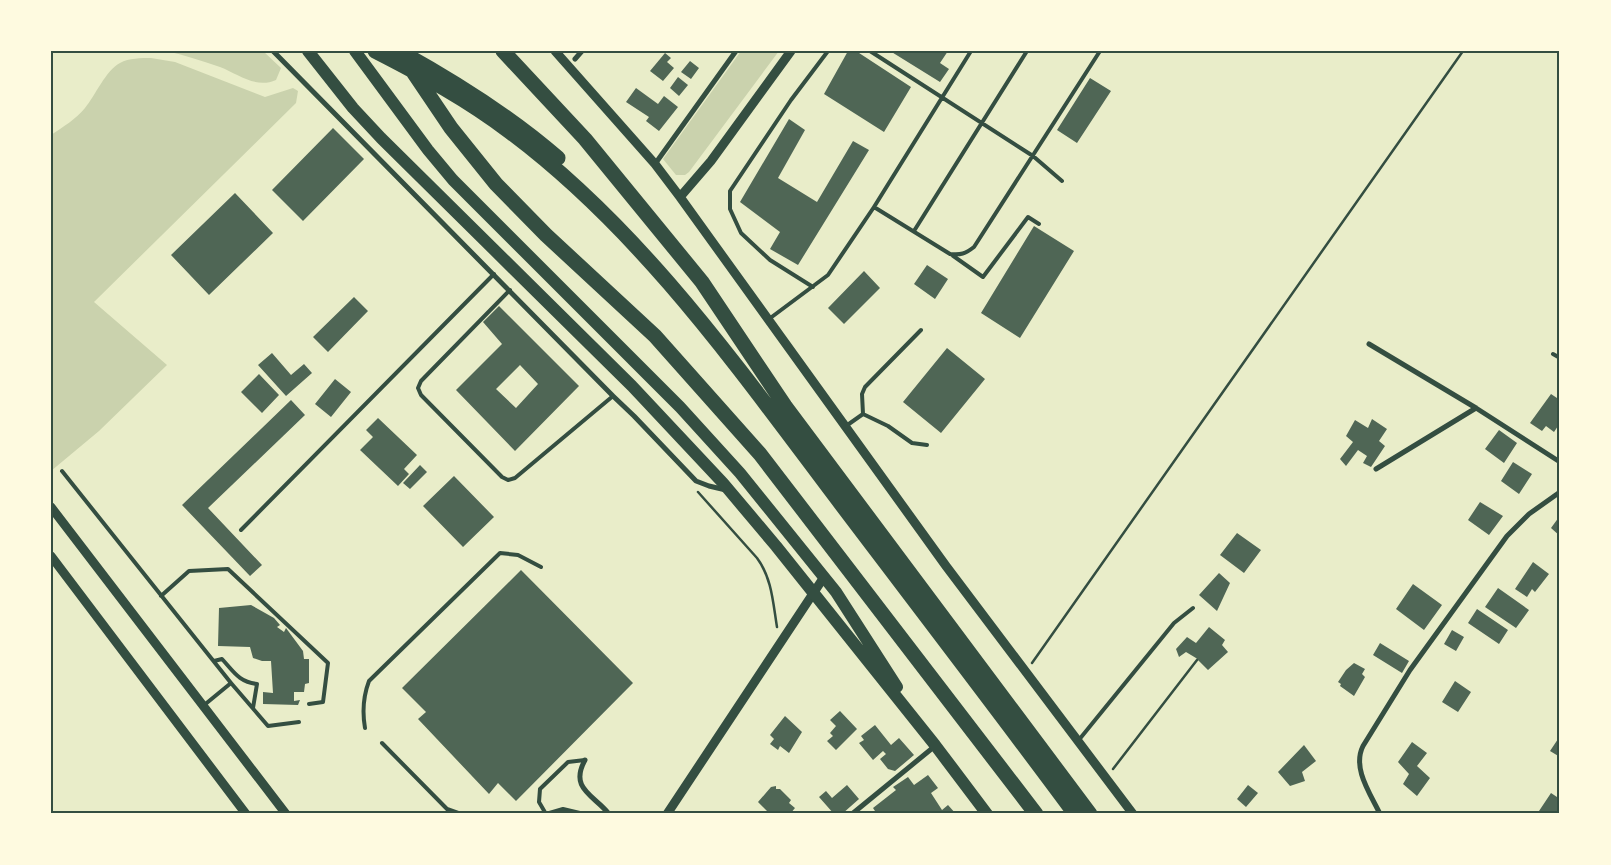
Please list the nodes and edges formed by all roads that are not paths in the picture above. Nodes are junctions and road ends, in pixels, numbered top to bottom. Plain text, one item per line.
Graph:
1 (273, 51) edge
2 (308, 51) edge
3 (355, 51) edge
4 (375, 51) edge
5 (400, 51) edge
6 (502, 51) edge
7 (555, 51) edge
8 (582, 51) edge
9 (736, 51) edge
10 (791, 51) edge
11 (828, 51) edge
12 (870, 51) edge
13 (971, 51) edge
14 (1026, 51) edge
15 (1100, 51) edge
16 (1114, 51) edge
17 (1122, 51) edge
18 (575, 59) dead end
19 (942, 97) junction
20 (493, 113) junction
21 (981, 123) junction
22 (1033, 156) junction
23 (655, 164) junction
24 (1062, 182) dead end
25 (680, 197) junction
26 (874, 207) junction
27 (1039, 224) dead end
28 (914, 231) junction
29 (950, 254) junction
30 (494, 274) junction
31 (813, 287) junction
32 (510, 290) junction
33 (769, 318) junction
34 (921, 330) dead end
35 (1369, 344) dead end
36 (1553, 354) dead end
37 (1560, 358) edge
38 (613, 396) junction
39 (785, 406) junction
40 (1476, 408) junction
41 (862, 414) junction
42 (846, 427) junction
43 (927, 445) dead end
44 (1560, 462) edge
45 (1376, 469) dead end
46 (62, 471) dead end
47 (730, 491) junction
48 (1560, 492) edge
49 (51, 508) edge
50 (241, 530) dead end
51 (51, 556) edge
52 (542, 568) dead end
53 (824, 577) junction
54 (813, 593) junction
55 (161, 596) junction
56 (1193, 608) dead end
57 (214, 661) junction
58 (231, 683) junction
59 (309, 704) dead end
60 (203, 706) junction
61 (253, 708) junction
62 (299, 722) dead end
63 (365, 728) dead end
64 (1078, 741) junction
65 (382, 743) dead end
66 (935, 745) junction
67 (585, 760) joint
68 (666, 813) edge
69 (246, 814) edge
70 (286, 814) edge
71 (461, 814) edge
72 (546, 814) edge
73 (584, 814) edge
74 (609, 814) edge
75 (852, 814) edge
76 (987, 814) edge
77 (1036, 814) edge
78 (1075, 814) edge
79 (1090, 814) edge
80 (1133, 814) edge
81 (1380, 814) edge

1 - 30 street
2 - 47 main road
3 - 53 main road
4 - 20 highway
5 - 20 highway
5 - 77 highway
6 - 39 highway
7 - 23 street
8 - 18 street
9 - 23 street
10 - 25 street
11 - 31 lane
12 - 19 lane
13 - 19 lane
14 - 21 lane
15 - 22 lane
16 - 17 lane
19 - 21 lane
19 - 26 lane
20 - 39 highway
20 - 78 highway
21 - 22 lane
21 - 28 lane
22 - 24 lane
22 - 29 lane
23 - 25 street
25 - 33 street
26 - 28 lane
26 - 31 lane
27 - 29 lane
28 - 29 lane
30 - 32 street
30 - 50 lane
31 - 33 lane
32 - 38 street
32 - 38 lane
33 - 42 street
34 - 41 lane
35 - 40 street
36 - 37 lane
38 - 47 street
39 - 79 highway
40 - 44 street
40 - 45 street
41 - 42 lane
41 - 43 lane
42 - 64 street
46 - 55 lane
47 - 54 main road
48 - 81 street
49 - 60 street
51 - 69 street
52 - 63 lane
53 - 54 street
53 - 66 main road
54 - 66 main road
54 - 68 street
55 - 57 lane
55 - 59 lane
56 - 64 lane
57 - 58 lane
57 - 61 lane
58 - 60 lane
58 - 61 lane
60 - 70 street
61 - 62 lane
64 - 80 street
65 - 71 lane
66 - 75 street
66 - 76 main road
67 - 72 lane
67 - 74 street
72 - 73 lane

